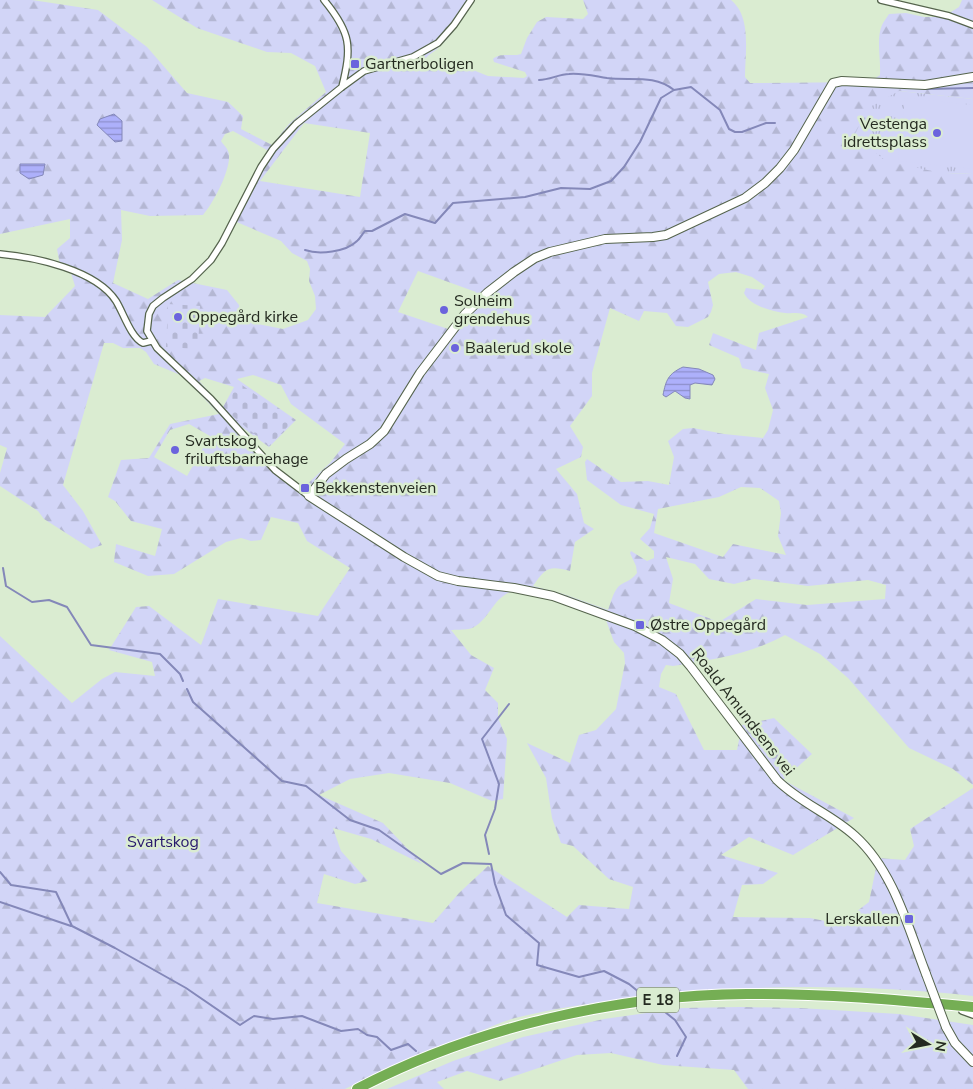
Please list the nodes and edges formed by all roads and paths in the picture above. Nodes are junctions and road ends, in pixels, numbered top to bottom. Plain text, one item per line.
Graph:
1 (324, 0) edge
2 (471, 0) edge
3 (881, 0) edge
4 (973, 25) edge
5 (973, 76) edge
6 (342, 87) junction
7 (0, 254) edge
8 (151, 341) junction
9 (309, 496) junction
10 (973, 1007) edge
11 (973, 1013) edge
12 (973, 1062) edge
13 (357, 1089) edge
14 (368, 1089) edge

1 - 6 street
2 - 6 street
3 - 4 street
5 - 9 main road
6 - 8 street
7 - 8 street, Roald Amundsens vei
8 - 9 street, Roald Amundsens vei
9 - 12 main road, Roald Amundsens vei, bridge
10 - 13 highway, E 18
11 - 14 highway, E 18

